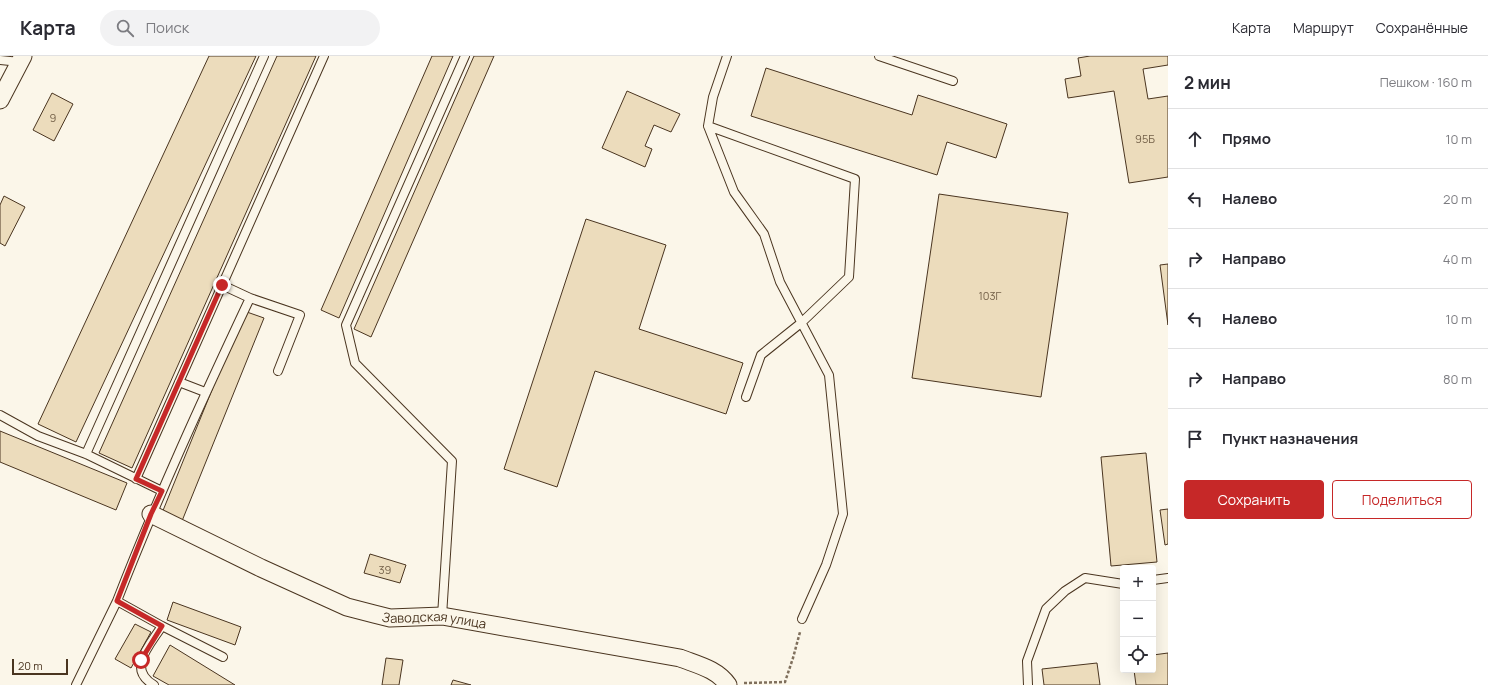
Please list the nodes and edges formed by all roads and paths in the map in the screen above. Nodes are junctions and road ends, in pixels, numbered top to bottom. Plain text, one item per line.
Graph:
1 (264, 56) edge
2 (324, 56) edge
3 (465, 56) edge
4 (727, 56) edge
5 (879, 56) edge
6 (21, 59) edge
7 (0, 60) edge
8 (953, 81) dead end
9 (0, 100) edge
10 (708, 126) junction
11 (222, 285) junction
12 (250, 298) junction
13 (801, 323) junction
14 (278, 370) dead end
15 (179, 382) junction
16 (205, 392) junction
17 (746, 397) dead end
18 (0, 415) edge
19 (86, 454) junction
20 (136, 479) junction
21 (162, 491) junction
22 (151, 514) junction
23 (1168, 578) edge
24 (1156, 580) edge
25 (1120, 584) edge
26 (117, 601) junction
27 (442, 616) junction
28 (802, 619) joint
29 (162, 626) junction
30 (223, 658) dead end
31 (735, 684) edge
32 (76, 685) edge
33 (154, 685) edge
34 (1028, 685) edge

1 - 19 lane
2 - 11 lane
3 - 27 lane
4 - 10 lane
5 - 8 lane
6 - 7 lane
6 - 9 street
10 - 13 lane
10 - 13 lane
11 - 12 lane
11 - 15 lane
12 - 14 lane
12 - 16 lane
13 - 17 lane
13 - 28 lane
15 - 16 lane
15 - 20 lane
16 - 21 lane
18 - 19 lane
19 - 20 lane
20 - 21 lane
21 - 22 lane
22 - 26 lane
22 - 27 street, Заводская улица
23 - 24 lane
25 - 34 lane
26 - 29 lane
26 - 32 lane
27 - 31 street, Заводская улица
28 - 31 path
29 - 30 lane
29 - 33 lane

